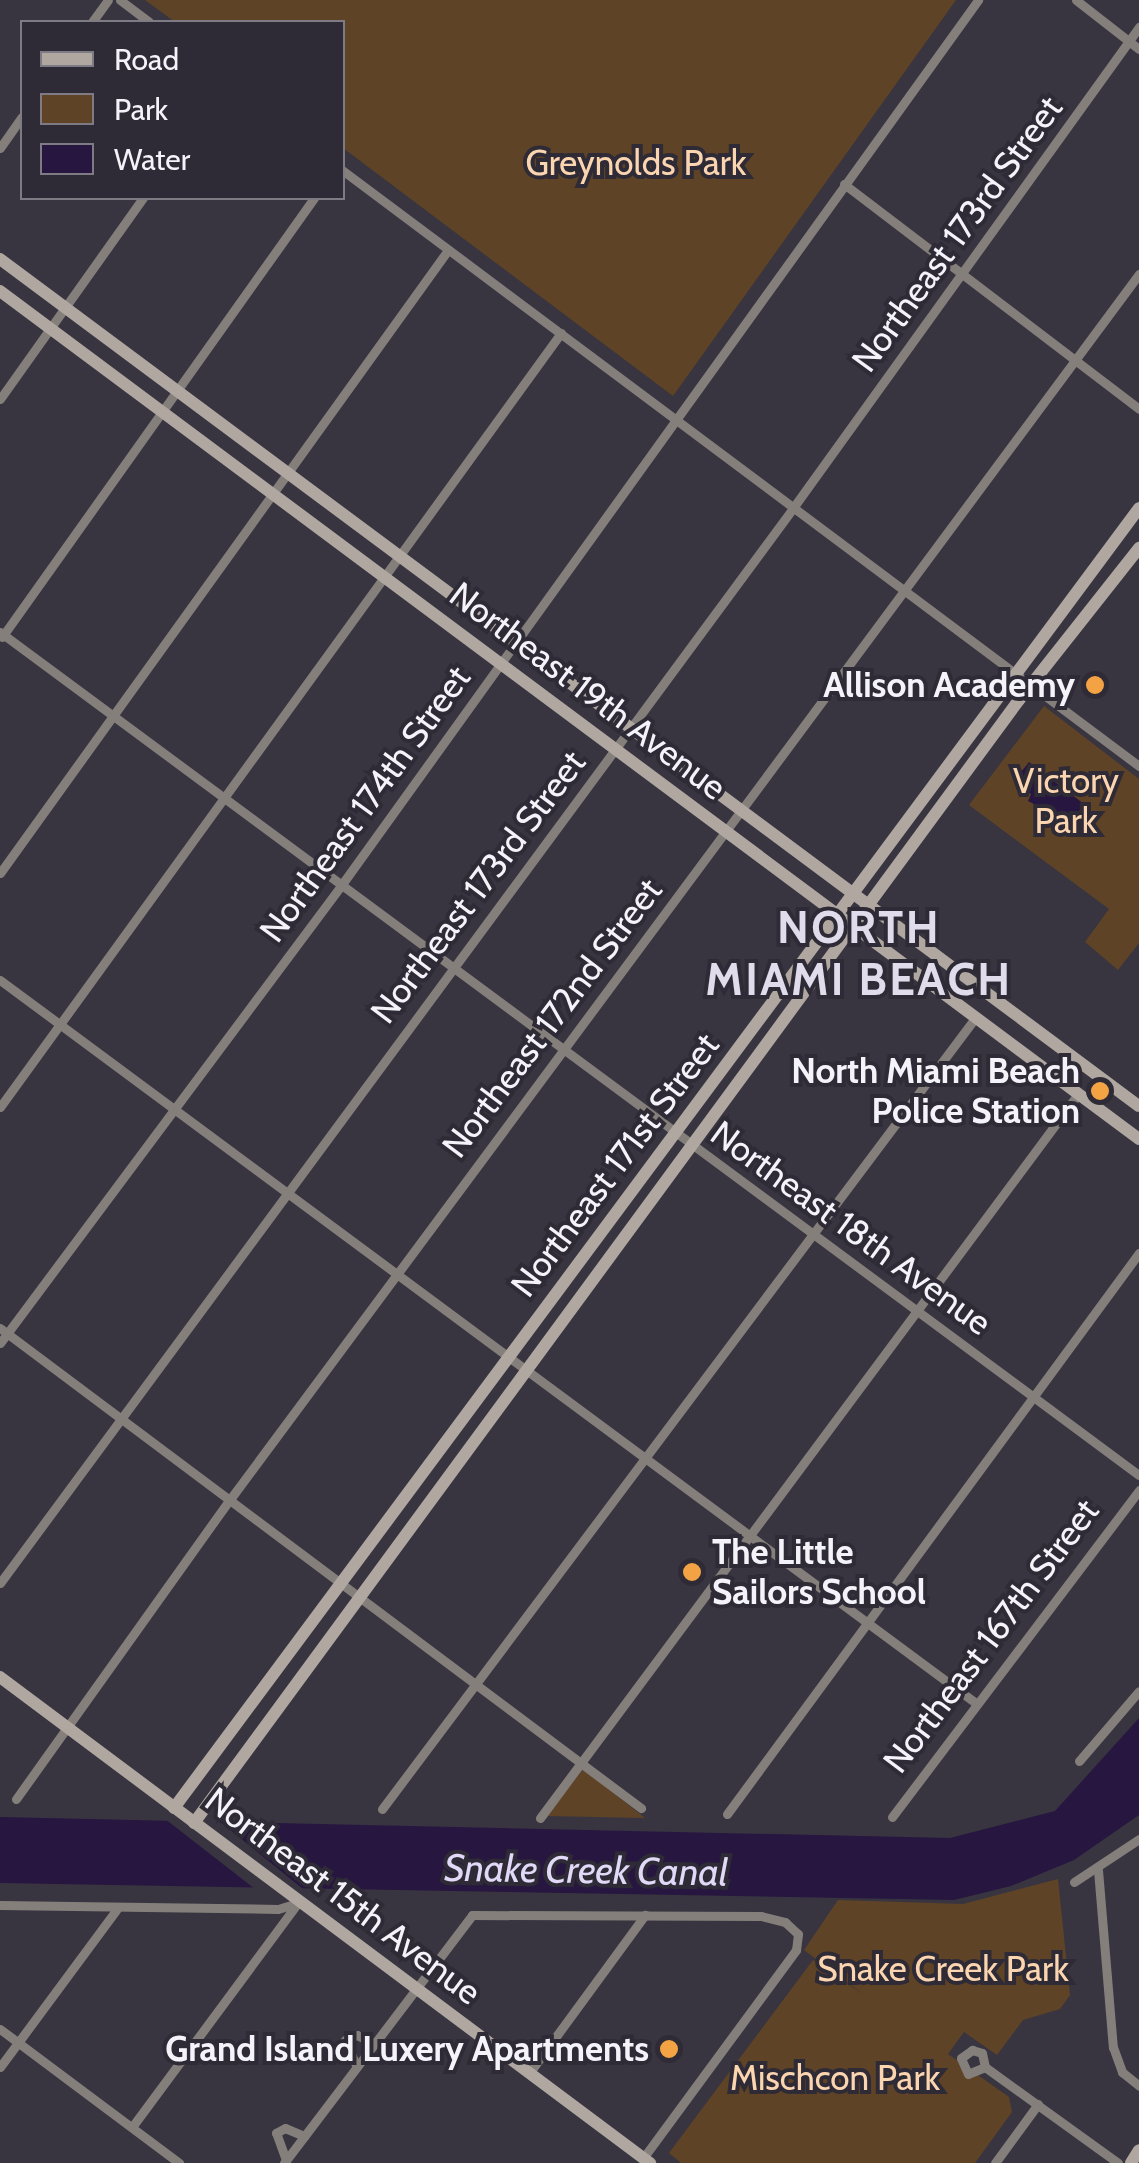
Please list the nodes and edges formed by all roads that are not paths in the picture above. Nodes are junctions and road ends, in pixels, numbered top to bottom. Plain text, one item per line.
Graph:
1 (120, 0) edge
2 (978, 0) edge
3 (1076, 0) edge
4 (146, 20) edge
5 (1139, 26) edge
6 (1129, 41) junction
7 (1139, 49) edge
8 (20, 121) edge
9 (0, 148) edge
10 (345, 172) edge
11 (844, 184) junction
12 (142, 200) edge
13 (313, 200) edge
14 (448, 250) junction
15 (0, 259) edge
16 (963, 274) junction
17 (1139, 274) edge
18 (0, 291) edge
19 (64, 306) junction
20 (51, 330) junction
21 (561, 333) junction
22 (1074, 361) junction
23 (176, 389) junction
24 (0, 399) edge
25 (1139, 408) edge
26 (162, 410) junction
27 (676, 418) junction
28 (289, 474) junction
29 (274, 495) junction
30 (794, 508) junction
31 (1139, 508) edge
32 (1139, 548) edge
33 (402, 557) junction
34 (386, 578) junction
35 (904, 590) junction
36 (1, 635) edge
37 (517, 643) junction
38 (501, 664) junction
39 (1016, 674) junction
40 (1032, 686) junction
41 (116, 718) junction
42 (630, 728) junction
43 (614, 750) junction
44 (1139, 766) edge
45 (224, 801) junction
46 (742, 810) junction
47 (726, 831) junction
48 (0, 872) edge
49 (340, 888) junction
50 (853, 893) junction
51 (869, 905) junction
52 (837, 914) junction
53 (854, 927) junction
54 (904, 932) junction
55 (889, 953) junction
56 (451, 970) junction
57 (0, 980) edge
58 (782, 989) junction
59 (800, 1001) junction
60 (975, 1018) junction
61 (60, 1026) junction
62 (1036, 1030) junction
63 (563, 1050) junction
64 (1020, 1051) junction
65 (716, 1078) junction
66 (735, 1092) junction
67 (1078, 1094) junction
68 (1139, 1106) edge
69 (0, 1107) edge
70 (176, 1110) junction
71 (676, 1133) junction
72 (1138, 1137) edge
73 (694, 1146) junction
74 (286, 1192) junction
75 (816, 1235) junction
76 (1139, 1253) edge
77 (396, 1275) junction
78 (916, 1311) junction
79 (4, 1331) edge
80 (0, 1343) edge
81 (508, 1359) junction
82 (528, 1374) junction
83 (1033, 1396) junction
84 (120, 1417) junction
85 (647, 1460) junction
86 (1139, 1475) edge
87 (1139, 1490) edge
88 (232, 1498) junction
89 (749, 1536) junction
90 (0, 1583) edge
91 (343, 1583) junction
92 (362, 1597) junction
93 (866, 1623) junction
94 (0, 1677) edge
95 (478, 1686) junction
96 (1139, 1691) edge
97 (977, 1704) junction
98 (68, 1728) junction
99 (1079, 1761) dead end
100 (583, 1764) junction
101 (196, 1779) junction
102 (216, 1794) junction
103 (16, 1800) dead end
104 (174, 1808) junction
105 (641, 1808) dead end
106 (382, 1809) dead end
107 (727, 1814) dead end
108 (540, 1818) dead end
109 (892, 1818) dead end
110 (193, 1819) junction
111 (1139, 1840) edge
112 (1098, 1870) junction
113 (1074, 1882) dead end
114 (294, 1900) junction
115 (0, 1906) edge
116 (117, 1909) junction
117 (645, 1915) junction
118 (414, 1987) junction
119 (0, 2029) edge
120 (18, 2042) junction
121 (372, 2042) junction
122 (356, 2065) junction
123 (0, 2067) edge
124 (985, 2067) dead end
125 (530, 2072) junction
126 (1139, 2086) edge
127 (1038, 2104) junction
128 (132, 2127) junction
129 (304, 2136) junction
130 (1139, 2150) edge
131 (644, 2161) edge
132 (285, 2162) edge
133 (179, 2163) edge
134 (995, 2163) edge
135 (1118, 2163) edge
136 (1131, 2163) edge

1 - 4 street
2 - 11 street, Northeast 174th Street
3 - 6 street
5 - 6 street, Northeast 173rd Street
6 - 7 street
6 - 16 street, Northeast 173rd Street
8 - 9 street
10 - 14 street
11 - 16 street
11 - 27 street, Northeast 174th Street
12 - 19 street
13 - 23 street
14 - 21 street
14 - 28 street
15 - 19 street, Northeast 19th Avenue
16 - 22 street
16 - 30 street, Northeast 173rd Street
17 - 22 street, Northeast 172nd Street
18 - 20 street, Northeast 19th Avenue
19 - 20 street
19 - 23 street, Northeast 19th Avenue
20 - 24 street
20 - 26 street, Northeast 19th Avenue
21 - 27 street
21 - 33 street
22 - 25 street
22 - 35 street, Northeast 172nd Street
23 - 26 street
23 - 28 street, Northeast 19th Avenue
26 - 29 street, Northeast 19th Avenue
26 - 36 street
27 - 30 street
27 - 37 street, Northeast 174th Street
28 - 29 street
28 - 33 street, Northeast 19th Avenue
29 - 34 street, Northeast 19th Avenue
29 - 41 street
30 - 35 street
30 - 42 street, Northeast 173rd Street
31 - 39 street, Northeast 171st Street
32 - 40 street, Northeast 171st Street
33 - 34 street
33 - 37 street, Northeast 19th Avenue
34 - 38 street, Northeast 19th Avenue
34 - 45 street
35 - 39 street
35 - 46 street, Northeast 172nd Street
36 - 41 street, Northeast 18th Avenue
37 - 38 street, Northeast 174th Street
37 - 42 street, Northeast 19th Avenue
38 - 43 street, Northeast 19th Avenue
38 - 49 street, Northeast 174th Street
39 - 40 street
39 - 50 street, Northeast 171st Street
40 - 44 street
40 - 51 street, Northeast 171st Street
41 - 45 street, Northeast 18th Avenue
41 - 48 street
42 - 43 street, Northeast 173rd Street
42 - 46 street, Northeast 19th Avenue
43 - 47 street, Northeast 19th Avenue
43 - 56 street, Northeast 173rd Street
45 - 49 street, Northeast 18th Avenue
45 - 61 street
46 - 47 street, Northeast 172nd Street
46 - 50 street, Northeast 19th Avenue
47 - 52 street, Northeast 19th Avenue
47 - 63 street, Northeast 172nd Street
49 - 56 street, Northeast 18th Avenue
49 - 70 street, Northeast 174th Street
50 - 51 street, Northeast 19th Avenue
50 - 52 street, Northeast 171st Street
51 - 53 street, Northeast 171st Street
51 - 54 street, Northeast 19th Avenue
52 - 53 street, Northeast 19th Avenue
52 - 58 street, Northeast 171st Street
53 - 55 street, Northeast 19th Avenue
53 - 59 street, Northeast 171st Street
54 - 55 street
54 - 62 street, Northeast 19th Avenue
55 - 60 street, Northeast 19th Avenue
56 - 63 street, Northeast 18th Avenue
56 - 74 street, Northeast 173rd Street
57 - 61 street
58 - 59 street
58 - 65 street, Northeast 171st Street
59 - 66 street, Northeast 171st Street
60 - 64 street, Northeast 19th Avenue
60 - 75 street
61 - 69 street
61 - 70 street
62 - 64 street
62 - 68 street, Northeast 19th Avenue
63 - 71 street, Northeast 18th Avenue
63 - 77 street, Northeast 172nd Street
64 - 67 street, Northeast 19th Avenue
65 - 66 street
65 - 71 street, Northeast 171st Street
66 - 73 street, Northeast 171st Street
67 - 72 street, Northeast 19th Avenue
67 - 78 street
70 - 74 street
70 - 79 street, Northeast 174th Street
71 - 73 street, Northeast 18th Avenue
71 - 81 street, Northeast 171st Street
73 - 75 street, Northeast 18th Avenue
73 - 82 street, Northeast 171st Street
74 - 77 street
74 - 84 street, Northeast 173rd Street
75 - 78 street, Northeast 18th Avenue
75 - 85 street
76 - 83 street
77 - 81 street
77 - 88 street, Northeast 172nd Street
78 - 83 street, Northeast 18th Avenue
78 - 89 street
79 - 80 street, Northeast 174th Street
79 - 84 street
81 - 82 street
81 - 91 street, Northeast 171st Street
82 - 85 street
82 - 92 street, Northeast 171st Street
83 - 86 street, Northeast 18th Avenue
83 - 93 street
84 - 88 street
84 - 90 street, Northeast 173rd Street
85 - 89 street
85 - 95 street
87 - 97 street, Northeast 167th Street
88 - 91 street
88 - 98 street, Northeast 172nd Street
89 - 93 street
89 - 100 street
91 - 92 street
91 - 101 street, Northeast 171st Street
92 - 95 street
92 - 102 street, Northeast 171st Street
93 - 97 street
93 - 107 street
94 - 98 street, Northeast 15th Avenue
95 - 100 street
95 - 106 street
96 - 99 street
97 - 109 street, Northeast 167th Street
98 - 103 street, Northeast 172nd Street
98 - 104 street, Northeast 15th Avenue
100 - 105 street
100 - 108 street
101 - 102 street
101 - 104 street, Northeast 171st Street
102 - 110 street, Northeast 171st Street
104 - 110 street, Northeast 15th Avenue
110 - 114 street, Northeast 15th Avenue
111 - 112 street
112 - 113 street
112 - 126 street
114 - 116 street
114 - 118 street, Northeast 15th Avenue
114 - 128 street
115 - 116 street
116 - 120 street
117 - 118 street
117 - 125 street
117 - 131 street
118 - 121 street
118 - 125 street, Northeast 15th Avenue
119 - 120 street
120 - 123 street
120 - 128 street
121 - 122 street
121 - 122 street
122 - 129 street
124 - 127 street
125 - 131 street, Northeast 15th Avenue
127 - 134 street
127 - 135 street
128 - 133 street
129 - 132 street
129 - 132 street
130 - 136 street

